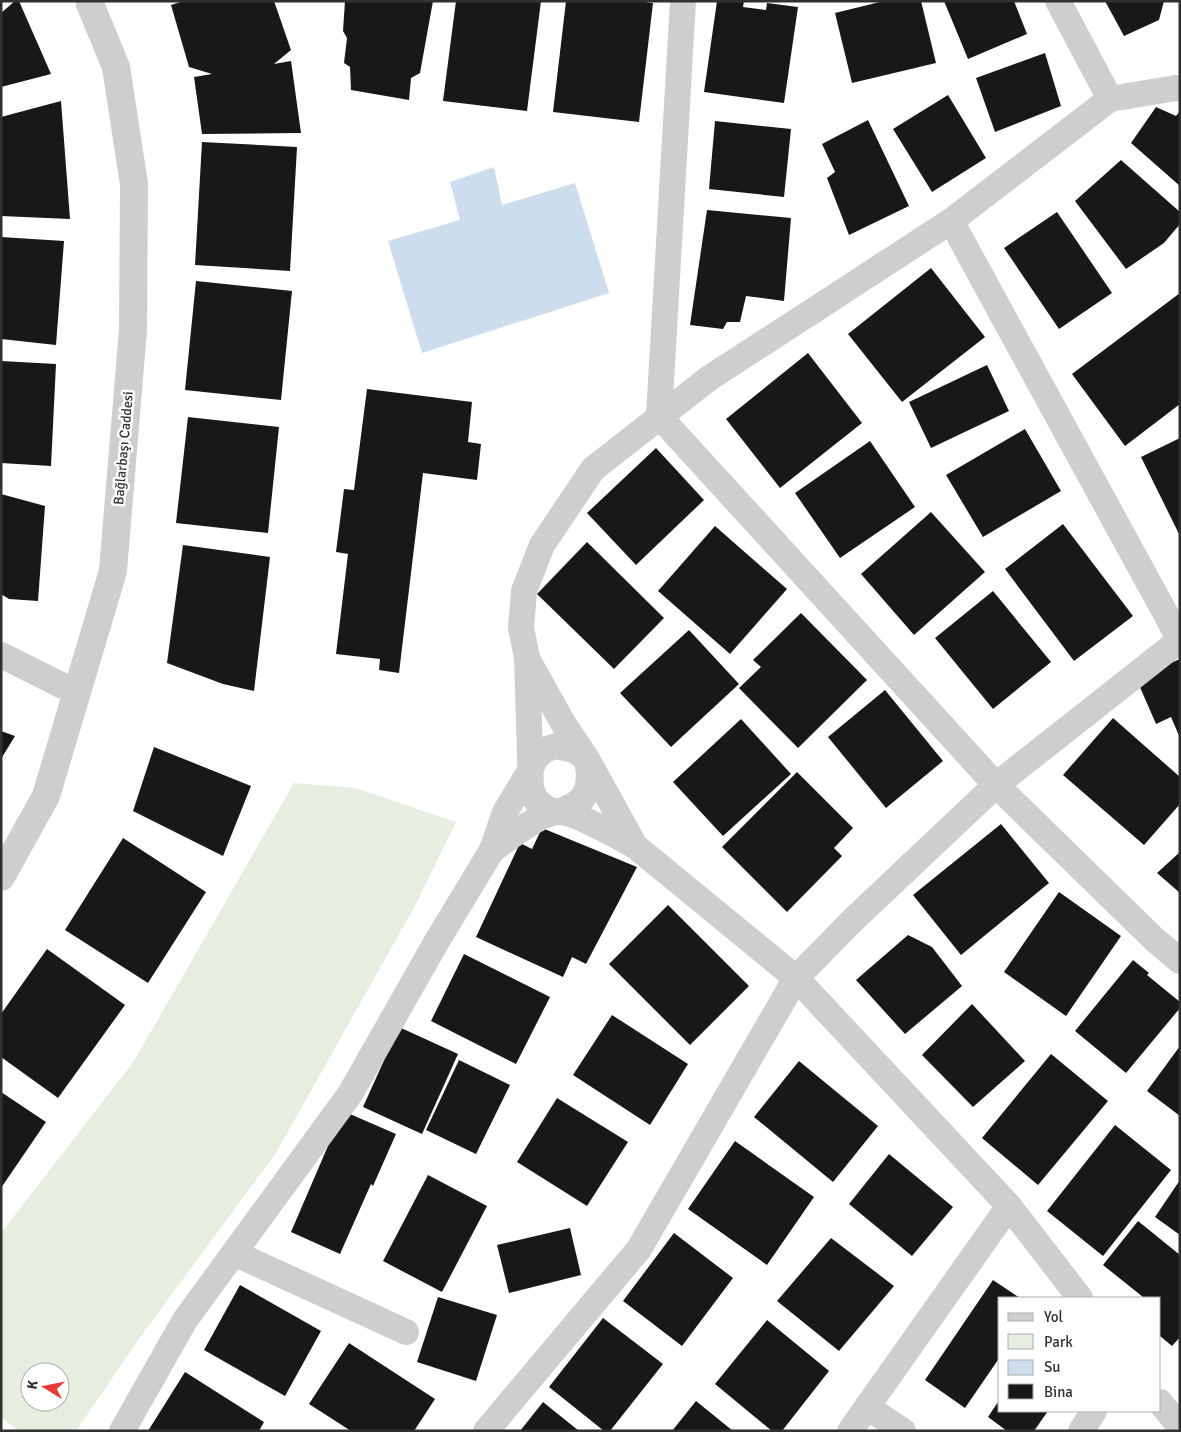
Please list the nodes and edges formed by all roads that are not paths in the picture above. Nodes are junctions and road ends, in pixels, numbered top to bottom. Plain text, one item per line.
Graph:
1 (683, 1) edge
2 (1058, 1) edge
3 (92, 2) edge
4 (1180, 89) edge
5 (1110, 99) junction
6 (951, 221) junction
7 (659, 416) junction
8 (1180, 640) edge
9 (1, 655) edge
10 (527, 657) junction
11 (77, 693) junction
12 (587, 759) junction
13 (530, 772) junction
14 (996, 785) junction
15 (559, 812) junction
16 (635, 846) junction
17 (492, 850) junction
18 (1, 877) edge
19 (1180, 961) edge
20 (796, 978) junction
21 (1009, 1206) junction
22 (234, 1254) junction
23 (1079, 1297) edge
24 (406, 1332) dead end
25 (1161, 1403) edge
26 (866, 1407) junction
27 (1093, 1412) edge
28 (1179, 1426) edge
29 (122, 1431) edge
30 (486, 1431) edge
31 (850, 1431) edge
32 (903, 1431) edge
33 (1081, 1431) edge

1 - 7 street
2 - 5 street
3 - 11 street, Bağlarbaşı Caddesi
4 - 5 street
5 - 6 street
6 - 7 street
6 - 8 street
7 - 10 street
7 - 14 street
8 - 14 street
9 - 11 street
10 - 12 street
10 - 13 street
11 - 18 street, Bağlarbaşı Caddesi
12 - 13 street
12 - 15 street
12 - 16 street
13 - 15 street
13 - 17 street
14 - 19 street
14 - 20 street
15 - 16 street
15 - 17 street
16 - 20 street
17 - 22 street
20 - 21 street
20 - 30 street
21 - 23 street
21 - 26 street
22 - 24 street
22 - 29 street
25 - 28 street
26 - 31 street
26 - 32 street
27 - 33 street

